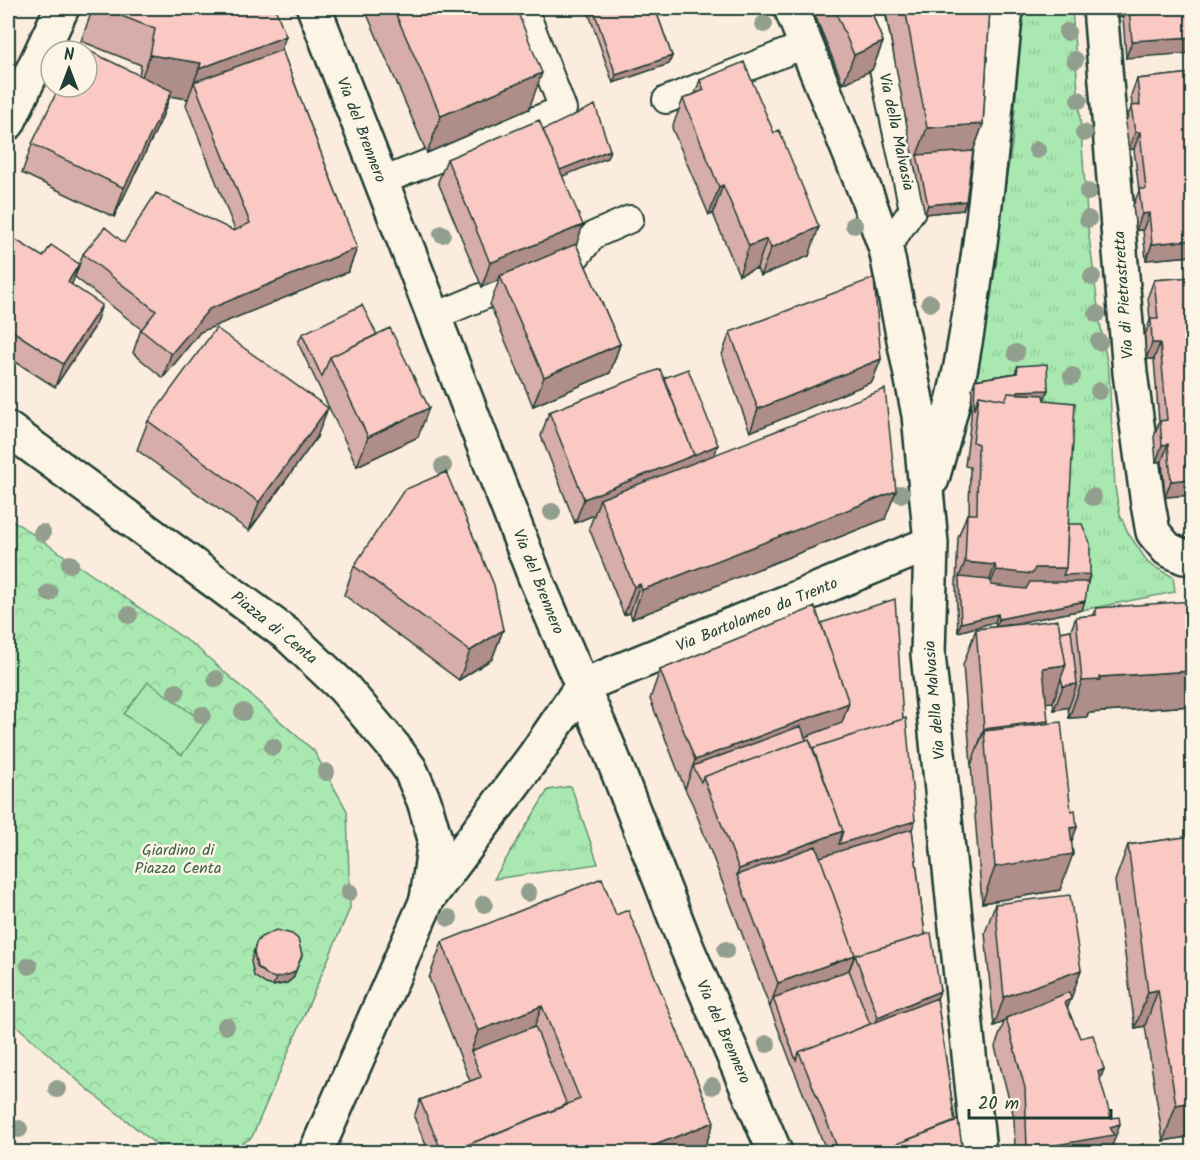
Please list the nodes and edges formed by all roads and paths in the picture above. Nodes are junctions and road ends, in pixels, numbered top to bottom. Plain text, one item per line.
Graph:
1 (62, 8) edge
2 (314, 8) edge
3 (524, 8) edge
4 (791, 8) edge
5 (870, 8) edge
6 (1006, 8) edge
7 (1100, 8) edge
8 (807, 44) junction
9 (666, 100) dead end
10 (8, 123) edge
11 (380, 182) junction
12 (630, 219) dead end
13 (886, 249) junction
14 (434, 317) junction
15 (8, 429) edge
16 (927, 496) junction
17 (931, 543) junction
18 (1192, 557) edge
19 (582, 686) junction
20 (427, 900) junction
21 (317, 1150) edge
22 (775, 1152) edge
23 (979, 1152) edge

1 - 10 street
2 - 11 street, Via del Brennero
3 - 11 lane
4 - 8 street, Via della Malvasia
5 - 13 lane, Via della Malvasia
6 - 16 street
7 - 18 street, Via di Pietrastretta
8 - 9 lane
8 - 13 street, Via della Malvasia
11 - 14 street, Via del Brennero
12 - 14 lane
13 - 16 street, Via della Malvasia
14 - 19 street, Via del Brennero
15 - 20 street, Piazza di Centa
16 - 17 street, Via della Malvasia
17 - 19 street, Via Bartolameo da Trento
17 - 23 street, Via della Malvasia
19 - 20 street, Piazza di Centa
19 - 22 street, Via del Brennero
20 - 21 street, Piazza di Centa

